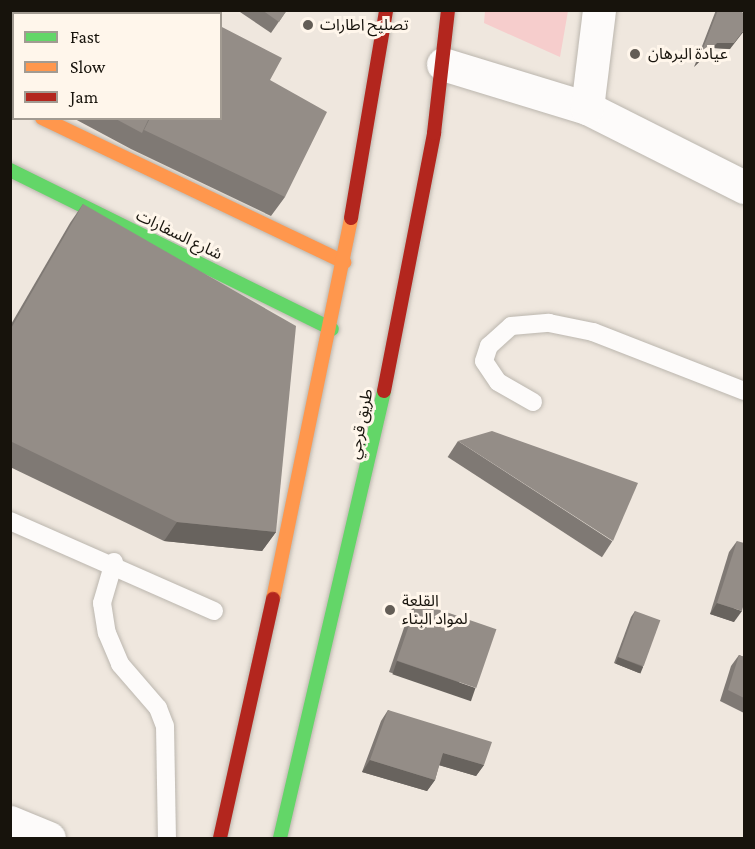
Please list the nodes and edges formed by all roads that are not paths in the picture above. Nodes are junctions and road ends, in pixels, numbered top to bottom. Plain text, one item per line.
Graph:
1 (386, 10) edge
2 (448, 10) edge
3 (599, 10) edge
4 (443, 64) junction
5 (587, 108) junction
6 (46, 120) edge
7 (10, 170) edge
8 (744, 187) edge
9 (344, 262) junction
10 (332, 329) junction
11 (744, 391) edge
12 (533, 402) dead end
13 (10, 520) edge
14 (114, 562) junction
15 (214, 612) dead end
16 (10, 822) edge
17 (49, 838) edge
18 (167, 838) edge
19 (220, 838) edge
20 (280, 838) edge

1 - 9 main road
2 - 4 main road, طريق قرجي
3 - 5 street
4 - 5 street
4 - 20 main road, طريق قرجي
5 - 8 street
6 - 9 main road
7 - 10 main road, شارع السفارات
9 - 10 main road
10 - 19 main road
11 - 12 lane
13 - 14 lane
14 - 15 lane
14 - 18 lane
16 - 17 street

